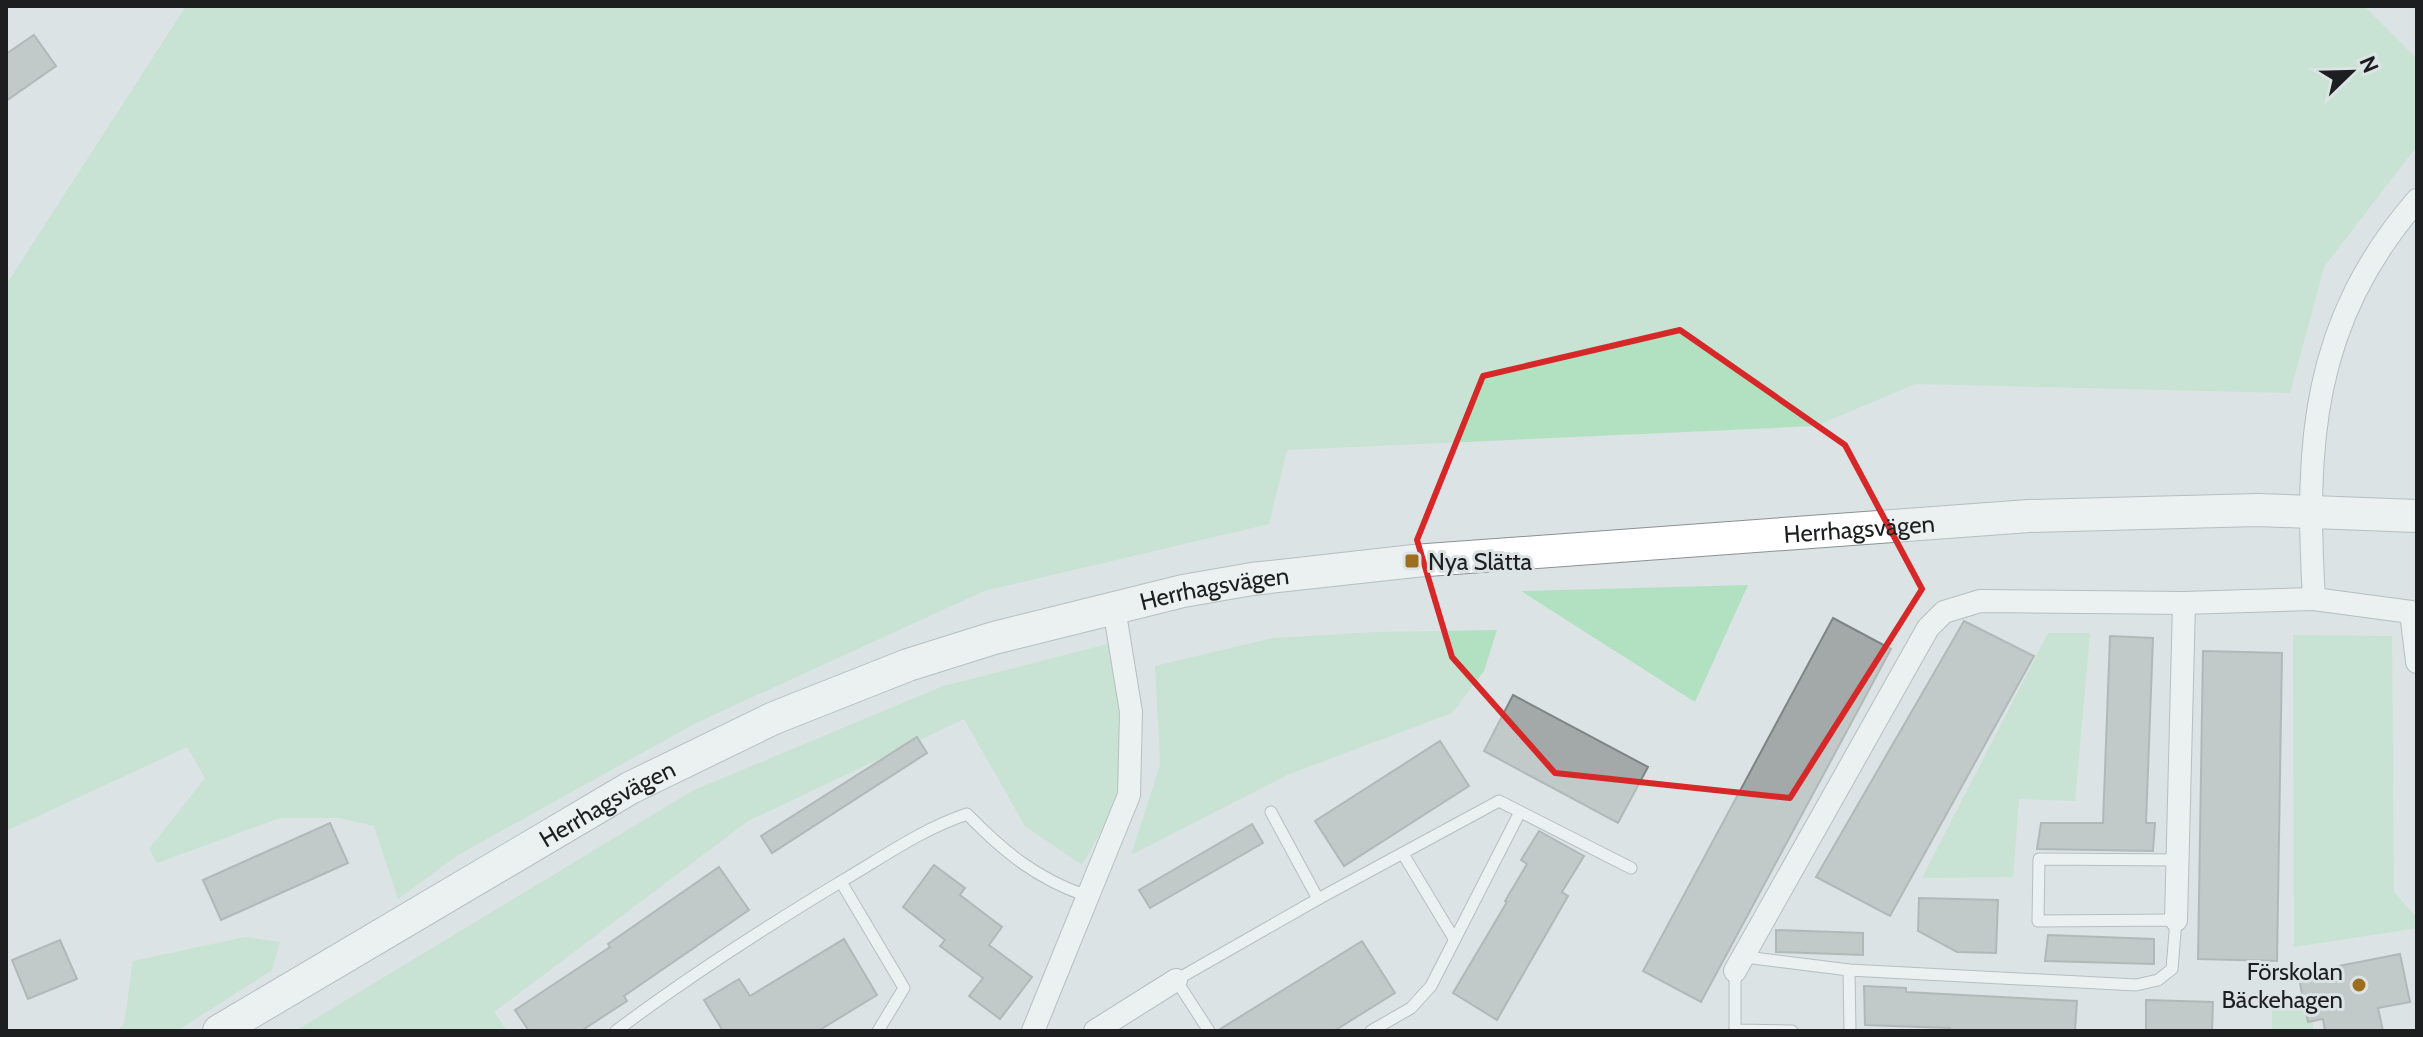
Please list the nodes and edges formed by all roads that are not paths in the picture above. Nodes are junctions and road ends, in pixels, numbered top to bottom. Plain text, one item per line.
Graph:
1 (2417, 200) edge
2 (2309, 515) junction
3 (2417, 516) edge
4 (2314, 599) junction
5 (2184, 603) junction
6 (1114, 608) junction
7 (2414, 613) edge
8 (2417, 662) edge
9 (1271, 812) dead end
10 (1520, 812) junction
11 (1403, 854) junction
12 (2177, 860) junction
13 (1631, 868) dead end
14 (841, 882) junction
15 (1087, 896) junction
16 (1318, 899) junction
17 (2176, 920) junction
18 (1453, 937) junction
19 (1740, 964) junction
20 (1849, 970) junction
21 (1176, 980) junction
22 (219, 1031) edge
23 (616, 1031) edge
24 (878, 1031) edge
25 (1033, 1031) edge
26 (1095, 1031) edge
27 (1209, 1031) edge
28 (1371, 1031) edge
29 (1792, 1031) edge
30 (1850, 1031) edge

1 - 2 street
2 - 3 street, Herrhagsvägen
2 - 4 street
2 - 6 street, Herrhagsvägen
4 - 5 street
4 - 7 street
5 - 12 street
5 - 19 street
6 - 15 street
6 - 22 street, Herrhagsvägen
7 - 8 street
9 - 16 lane
10 - 11 lane
10 - 13 lane
10 - 18 lane
11 - 16 lane
11 - 18 lane
12 - 17 street
12 - 17 lane
14 - 15 lane
14 - 23 lane
14 - 24 lane
15 - 25 street
16 - 21 lane
17 - 20 lane
18 - 28 lane
19 - 20 lane
19 - 29 lane
20 - 30 lane
21 - 26 street
21 - 27 lane

